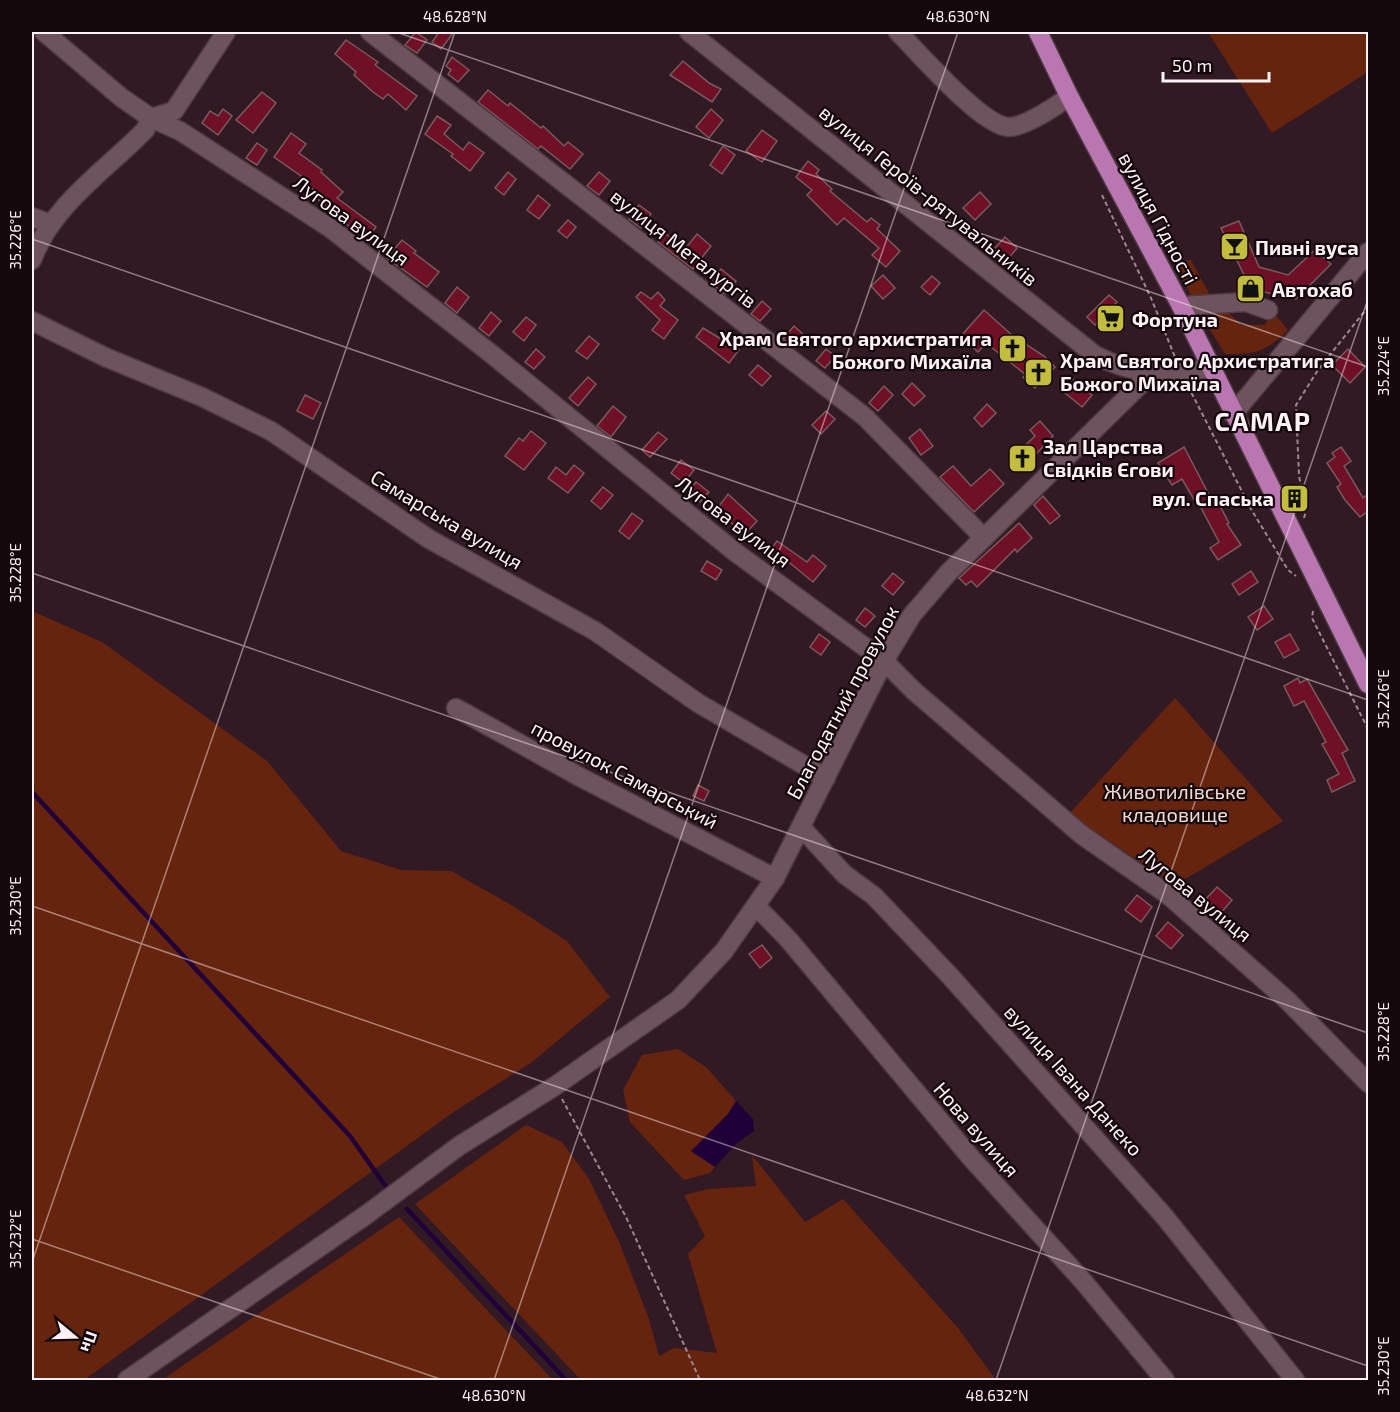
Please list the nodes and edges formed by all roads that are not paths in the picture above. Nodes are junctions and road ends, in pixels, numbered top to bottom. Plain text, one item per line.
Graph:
1 (44, 32) edge
2 (226, 32) edge
3 (370, 32) edge
4 (689, 32) edge
5 (897, 32) edge
6 (1038, 32) edge
7 (1069, 96) junction
8 (151, 118) junction
9 (32, 217) edge
10 (51, 224) junction
11 (1368, 253) edge
12 (32, 260) edge
13 (1181, 306) junction
14 (1268, 310) dead end
15 (32, 321) edge
16 (1212, 369) junction
17 (1152, 373) junction
18 (1233, 414) junction
19 (984, 538) junction
20 (884, 660) junction
21 (1368, 684) edge
22 (456, 708) dead end
23 (826, 778) junction
24 (801, 827) junction
25 (775, 878) junction
26 (757, 907) junction
27 (1368, 1083) edge
28 (127, 1380) edge
29 (1165, 1380) edge
30 (1294, 1380) edge

1 - 8 street, Лугова вулиця
2 - 8 street
3 - 19 street, вулиця Металургів
4 - 17 street, вулиця Героїв-рятувальників
5 - 7 street
6 - 7 main road, вулиця Гідності
7 - 13 main road, вулиця Гідності
8 - 10 street
8 - 20 street, Лугова вулиця
9 - 10 street
10 - 12 street
11 - 18 street
13 - 14 street
13 - 16 main road, вулиця Гідності
15 - 23 street, Самарська вулиця
16 - 17 street, вулиця Героїв-рятувальників
16 - 18 main road, вулиця Гідності
17 - 19 street, Благодатний провулок
18 - 21 main road, вулиця Гідності
19 - 20 street, Благодатний провулок
20 - 23 street, Благодатний провулок
20 - 27 street, Лугова вулиця
22 - 25 street, провулок Самарський
23 - 24 street, Благодатний провулок
24 - 25 street, Благодатний провулок
24 - 30 street, вулиця Івана Данеко
25 - 26 street, Благодатний провулок
26 - 28 street, Благодатний провулок
26 - 29 street, Нова вулиця

